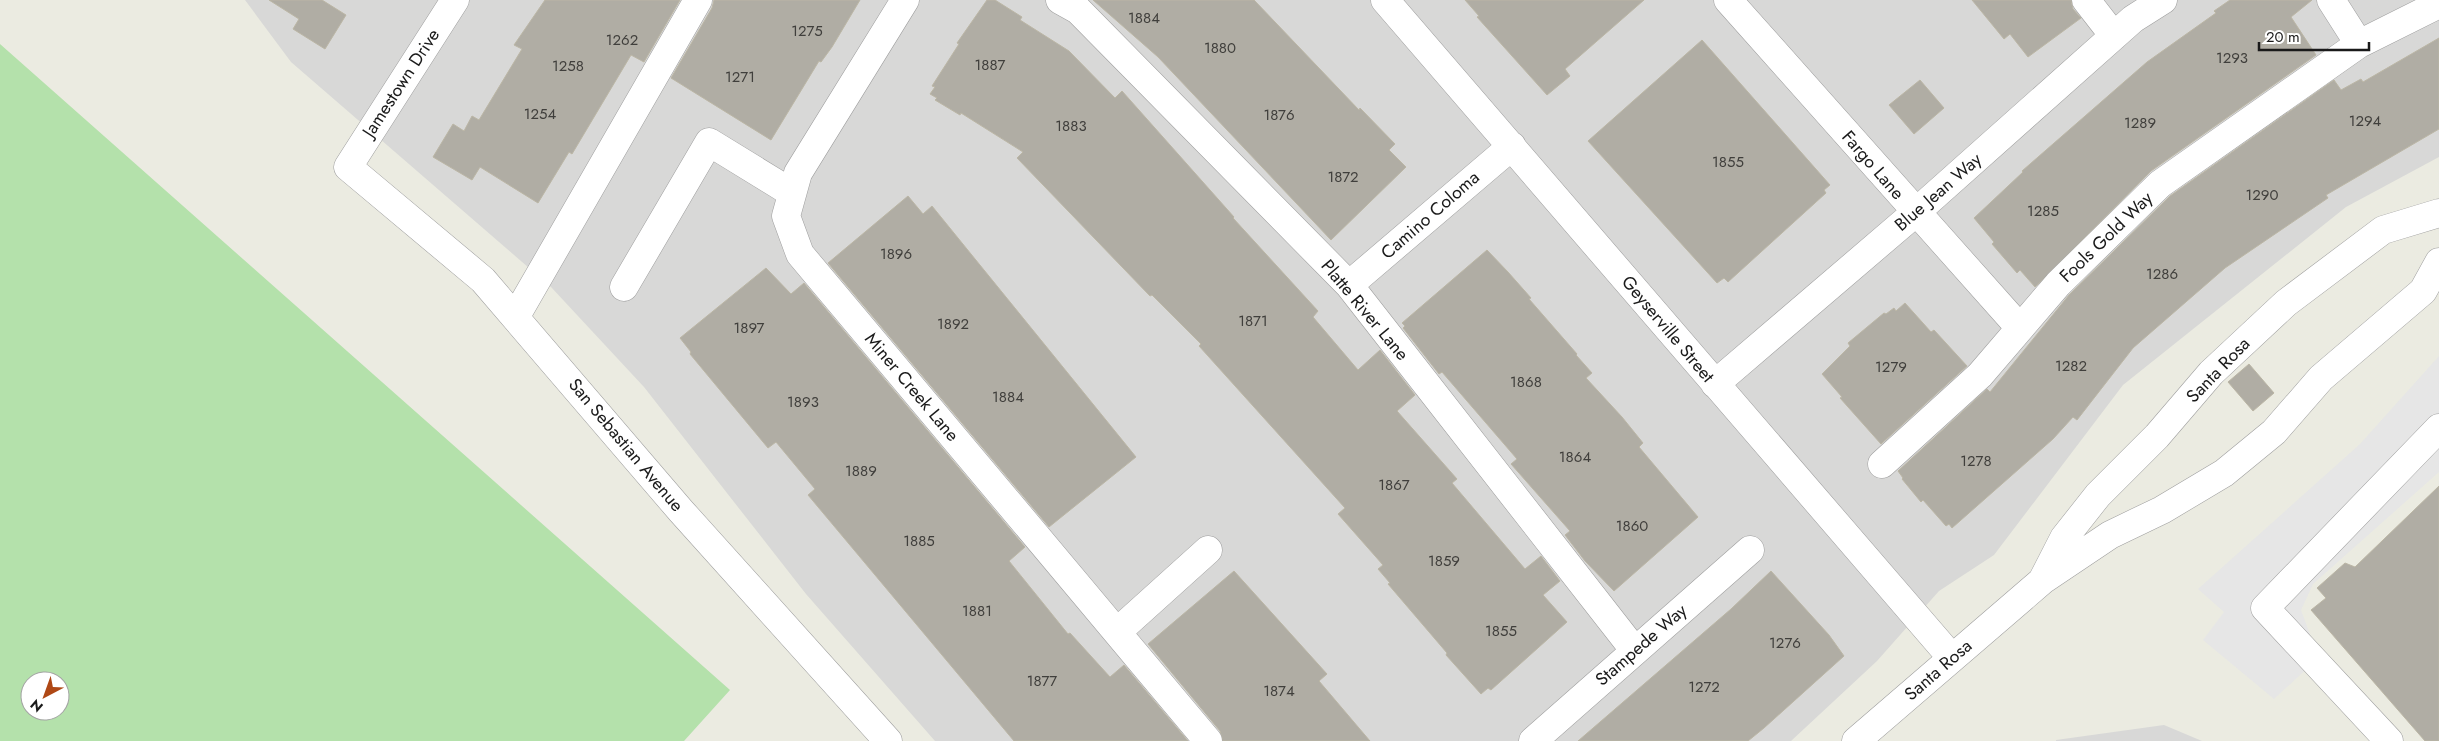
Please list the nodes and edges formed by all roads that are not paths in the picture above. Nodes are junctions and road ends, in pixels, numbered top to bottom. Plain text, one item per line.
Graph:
1 (455, 0) edge
2 (698, 0) edge
3 (905, 0) edge
4 (1060, 0) edge
5 (1385, 0) edge
6 (1728, 0) edge
7 (2086, 0) edge
8 (2163, 0) edge
9 (2331, 0) edge
10 (2439, 4) edge
11 (2114, 36) junction
12 (2358, 44) junction
13 (1512, 146) junction
14 (348, 167) joint
15 (792, 193) junction
16 (1915, 213) junction
17 (2439, 213) edge
18 (2439, 262) edge
19 (1349, 285) junction
20 (624, 287) dead end
21 (516, 316) junction
22 (2020, 328) junction
23 (1715, 384) junction
24 (2439, 428) edge
25 (1882, 464) dead end
26 (1208, 550) dead end
27 (1750, 550) dead end
28 (2043, 580) junction
29 (1117, 632) junction
30 (1635, 651) junction
31 (1952, 658) junction
32 (888, 741) edge
33 (1208, 741) edge
34 (1532, 741) edge
35 (1856, 741) edge
36 (2388, 741) edge

1 - 14 street, Jamestown Drive
2 - 21 street
3 - 15 street, Miner Creek Lane
4 - 19 street, Platte River Lane
5 - 13 street, Geyserville Street
6 - 16 street, Fargo Lane
7 - 11 street
8 - 11 street, Blue Jean Way
9 - 12 street
10 - 12 street, Fools Gold Way
11 - 16 street, Blue Jean Way
12 - 22 street, Fools Gold Way
13 - 19 street, Camino Coloma
13 - 23 street, Geyserville Street
14 - 21 street, San Sebastian Avenue
15 - 20 street
15 - 29 street, Miner Creek Lane
16 - 22 street, Fargo Lane
16 - 23 street, Blue Jean Way
17 - 28 street, Santa Rosa
18 - 28 street, Santa Rosa
19 - 30 street, Platte River Lane
21 - 32 street, San Sebastian Avenue
22 - 25 street, Fools Gold Way
23 - 31 street, Geyserville Street
24 - 36 street
26 - 29 street
27 - 30 street, Stampede Way
28 - 31 street, Santa Rosa
29 - 33 street, Miner Creek Lane
30 - 34 street, Stampede Way
31 - 35 street, Santa Rosa

